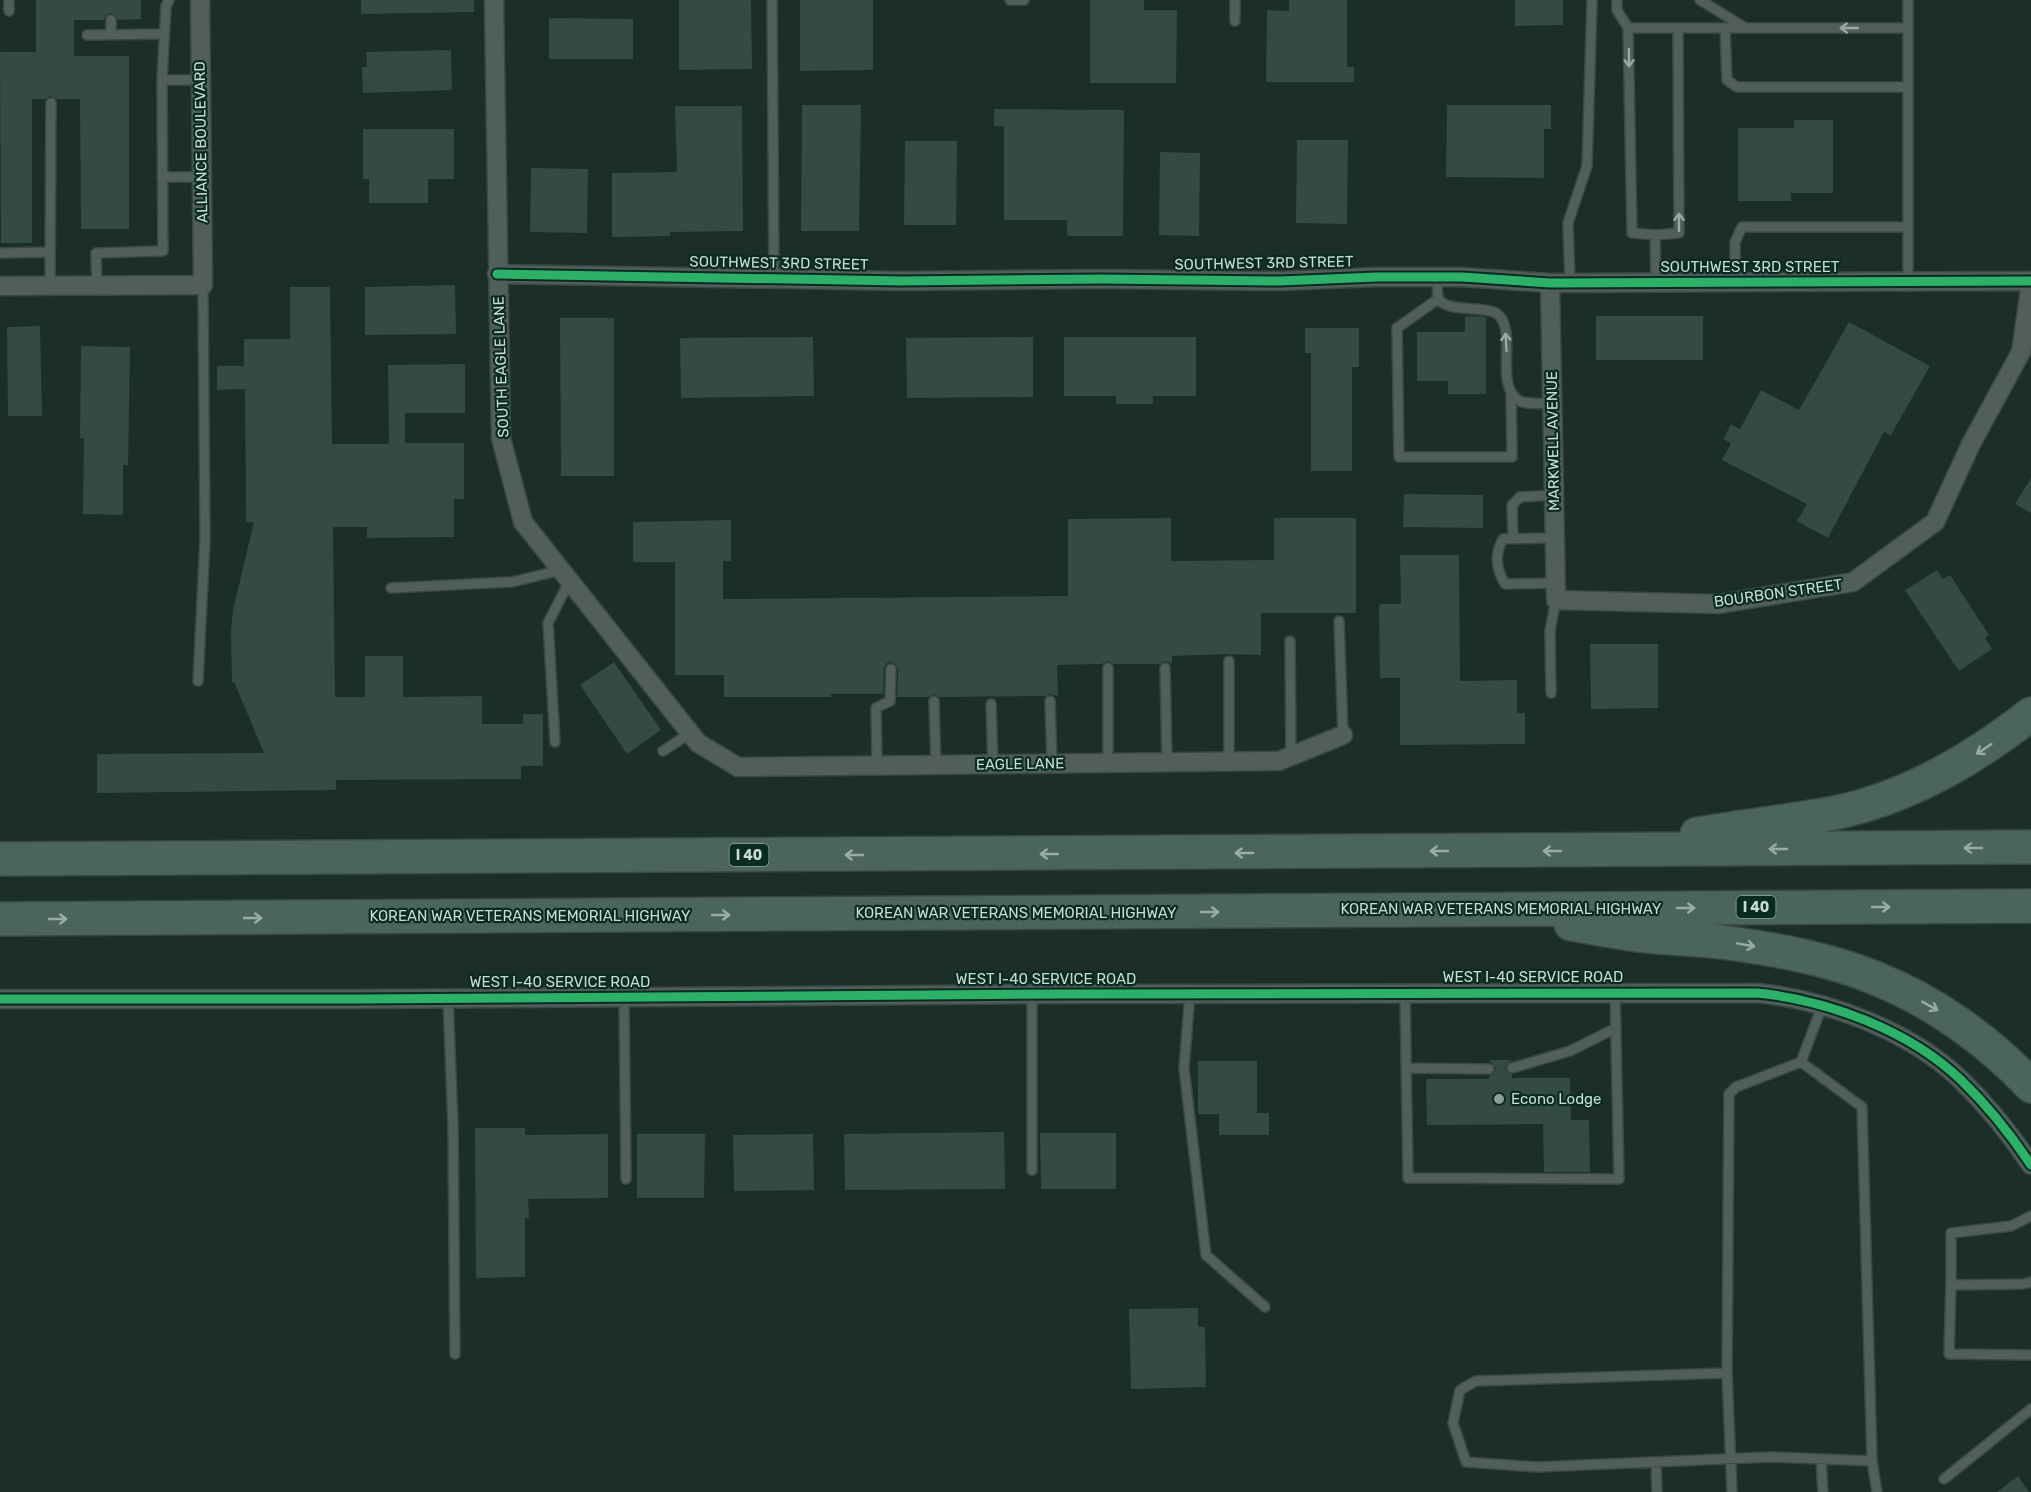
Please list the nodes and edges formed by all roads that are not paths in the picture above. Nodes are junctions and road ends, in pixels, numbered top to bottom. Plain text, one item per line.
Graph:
1 (9, 0) edge
2 (169, 0) edge
3 (200, 0) edge
4 (495, 0) edge
5 (772, 0) edge
6 (1010, 0) edge
7 (1024, 0) edge
8 (1235, 0) edge
9 (1592, 0) edge
10 (1617, 0) edge
11 (1700, 0) edge
12 (1908, 0) edge
13 (9, 11) dead end
14 (111, 20) dead end
15 (1235, 21) dead end
16 (1628, 28) junction
17 (1678, 28) junction
18 (1725, 28) junction
19 (1746, 28) junction
20 (1908, 28) junction
21 (164, 34) junction
22 (87, 35) dead end
23 (111, 35) junction
24 (162, 80) junction
25 (200, 80) junction
26 (1908, 87) junction
27 (51, 103) dead end
28 (162, 177) junction
29 (202, 177) junction
30 (1908, 228) junction
31 (1655, 236) junction
32 (50, 252) junction
33 (0, 253) edge
34 (497, 274) junction
35 (1437, 277) junction
36 (774, 278) junction
37 (1908, 281) junction
38 (1656, 282) junction
39 (1735, 282) junction
40 (2031, 282) edge
41 (1550, 283) junction
42 (1570, 283) junction
43 (97, 285) junction
44 (203, 285) junction
45 (0, 286) edge
46 (50, 286) junction
47 (1438, 299) junction
48 (1511, 393) junction
49 (1553, 403) junction
50 (1554, 495) junction
51 (1555, 538) junction
52 (1513, 539) junction
53 (566, 575) junction
54 (391, 588) dead end
55 (1556, 592) junction
56 (1339, 621) dead end
57 (1290, 641) dead end
58 (1229, 661) dead end
59 (1108, 668) dead end
60 (1165, 668) dead end
61 (891, 669) dead end
62 (198, 681) dead end
63 (1551, 693) dead end
64 (1050, 700) dead end
65 (934, 701) dead end
66 (991, 704) dead end
67 (2031, 714) edge
68 (1343, 735) joint
69 (694, 738) junction
70 (555, 742) dead end
71 (663, 751) dead end
72 (1291, 756) junction
73 (1229, 761) junction
74 (1167, 762) junction
75 (1052, 763) junction
76 (1108, 763) junction
77 (993, 764) junction
78 (877, 765) junction
79 (936, 765) junction
80 (2031, 847) edge
81 (1606, 851) junction
82 (0, 859) edge
83 (2031, 906) edge
84 (1481, 909) junction
85 (0, 919) edge
86 (1615, 992) junction
87 (1190, 993) junction
88 (1405, 993) junction
89 (1032, 994) junction
90 (624, 997) junction
91 (448, 998) junction
92 (0, 999) edge
93 (1822, 1006) junction
94 (1616, 1028) junction
95 (1801, 1062) junction
96 (1406, 1068) junction
97 (1512, 1068) dead end
98 (1490, 1069) dead end
99 (2031, 1086) edge
100 (2031, 1165) edge
101 (1032, 1170) dead end
102 (626, 1179) dead end
103 (2031, 1216) edge
104 (2031, 1282) edge
105 (1951, 1285) junction
106 (1265, 1306) dead end
107 (455, 1354) dead end
108 (2031, 1355) edge
109 (1727, 1373) junction
110 (2031, 1409) edge
111 (1731, 1459) junction
112 (1821, 1459) junction
113 (1872, 1461) junction
114 (1656, 1462) junction
115 (1944, 1479) dead end
116 (1657, 1492) edge
117 (1732, 1492) edge
118 (1822, 1492) edge
119 (1877, 1492) edge

1 - 13 lane
2 - 21 lane
3 - 25 street, ALLIANCE BOULEVARD
4 - 34 street, SOUTH EAGLE LANE
5 - 36 lane
6 - 7 lane
8 - 15 lane
9 - 42 lane
10 - 16 lane
11 - 19 lane
12 - 20 lane
14 - 23 lane
16 - 17 lane
16 -> 31 lane
17 - 18 lane
31 -> 17 lane
18 - 19 lane
18 - 26 lane
20 -> 19 lane
20 - 26 lane
21 - 23 lane
21 - 24 lane
22 - 23 lane
24 - 25 lane
24 - 28 lane
25 - 29 street, ALLIANCE BOULEVARD
26 - 30 lane
27 - 32 lane
28 - 29 lane
28 - 43 lane
29 - 44 street, ALLIANCE BOULEVARD
30 - 37 lane
30 - 39 lane
31 - 38 lane
32 - 33 lane
32 - 46 lane
34 - 36 street, SOUTHWEST 3RD STREET
34 - 53 street, SOUTH EAGLE LANE
35 - 36 street, SOUTHWEST 3RD STREET
35 - 41 street, SOUTHWEST 3RD STREET
35 - 47 lane
37 - 39 street, SOUTHWEST 3RD STREET
37 - 40 street, SOUTHWEST 3RD STREET
38 - 39 street, SOUTHWEST 3RD STREET
38 - 42 street, SOUTHWEST 3RD STREET
40 - 55 street, BOURBON STREET
41 - 42 street, SOUTHWEST 3RD STREET
41 - 49 street, MARKWELL AVENUE
43 - 44 street
43 - 46 street
44 - 62 lane
45 - 46 street
48 -> 47 lane
47 - 48 lane
48 - 49 lane
49 - 50 street, MARKWELL AVENUE
50 - 51 street, MARKWELL AVENUE
50 - 52 lane
51 - 52 lane
51 - 55 street, MARKWELL AVENUE
52 - 55 lane
53 - 54 lane
53 - 69 street, SOUTH EAGLE LANE
53 - 70 lane
55 - 63 lane
56 - 68 lane
57 - 72 lane
58 - 73 lane
59 - 76 lane
60 - 74 lane
61 - 78 lane
64 - 75 lane
65 - 79 lane
66 - 77 lane
67 -> 81 highway
68 - 72 street, EAGLE LANE
69 - 71 lane
69 - 78 street, EAGLE LANE
72 - 73 street, EAGLE LANE
73 - 74 street, EAGLE LANE
74 - 76 street, EAGLE LANE
75 - 76 street, EAGLE LANE
75 - 77 street, EAGLE LANE
77 - 79 street, EAGLE LANE
78 - 79 street, EAGLE LANE
80 -> 81 highway, I 40
81 -> 82 highway, I 40
84 -> 83 highway, KOREAN WAR VETERANS MEMORIAL HIGHWAY / I 40
85 -> 84 highway, KOREAN WAR VETERANS MEMORIAL HIGHWAY / I 40
84 -> 99 highway
86 - 88 street, WEST I-40 SERVICE ROAD
86 - 93 street, WEST I-40 SERVICE ROAD
86 - 94 lane
87 - 88 street, WEST I-40 SERVICE ROAD
87 - 89 street, WEST I-40 SERVICE ROAD
87 - 106 lane
88 - 96 lane
89 - 90 street, WEST I-40 SERVICE ROAD
89 - 101 lane
90 - 91 street, WEST I-40 SERVICE ROAD
90 - 102 lane
91 - 92 street, WEST I-40 SERVICE ROAD
91 - 107 lane
93 - 95 lane
93 - 100 street, WEST I-40 SERVICE ROAD
94 - 96 lane
94 - 97 lane
95 - 109 lane
95 - 113 lane
96 - 98 lane
103 - 105 lane
104 - 105 lane
105 - 108 lane
109 - 111 lane
109 - 114 lane
110 - 115 lane
111 - 112 lane
111 - 114 lane
111 - 117 lane
112 - 113 lane
112 - 118 lane
113 - 119 lane
114 - 116 lane

